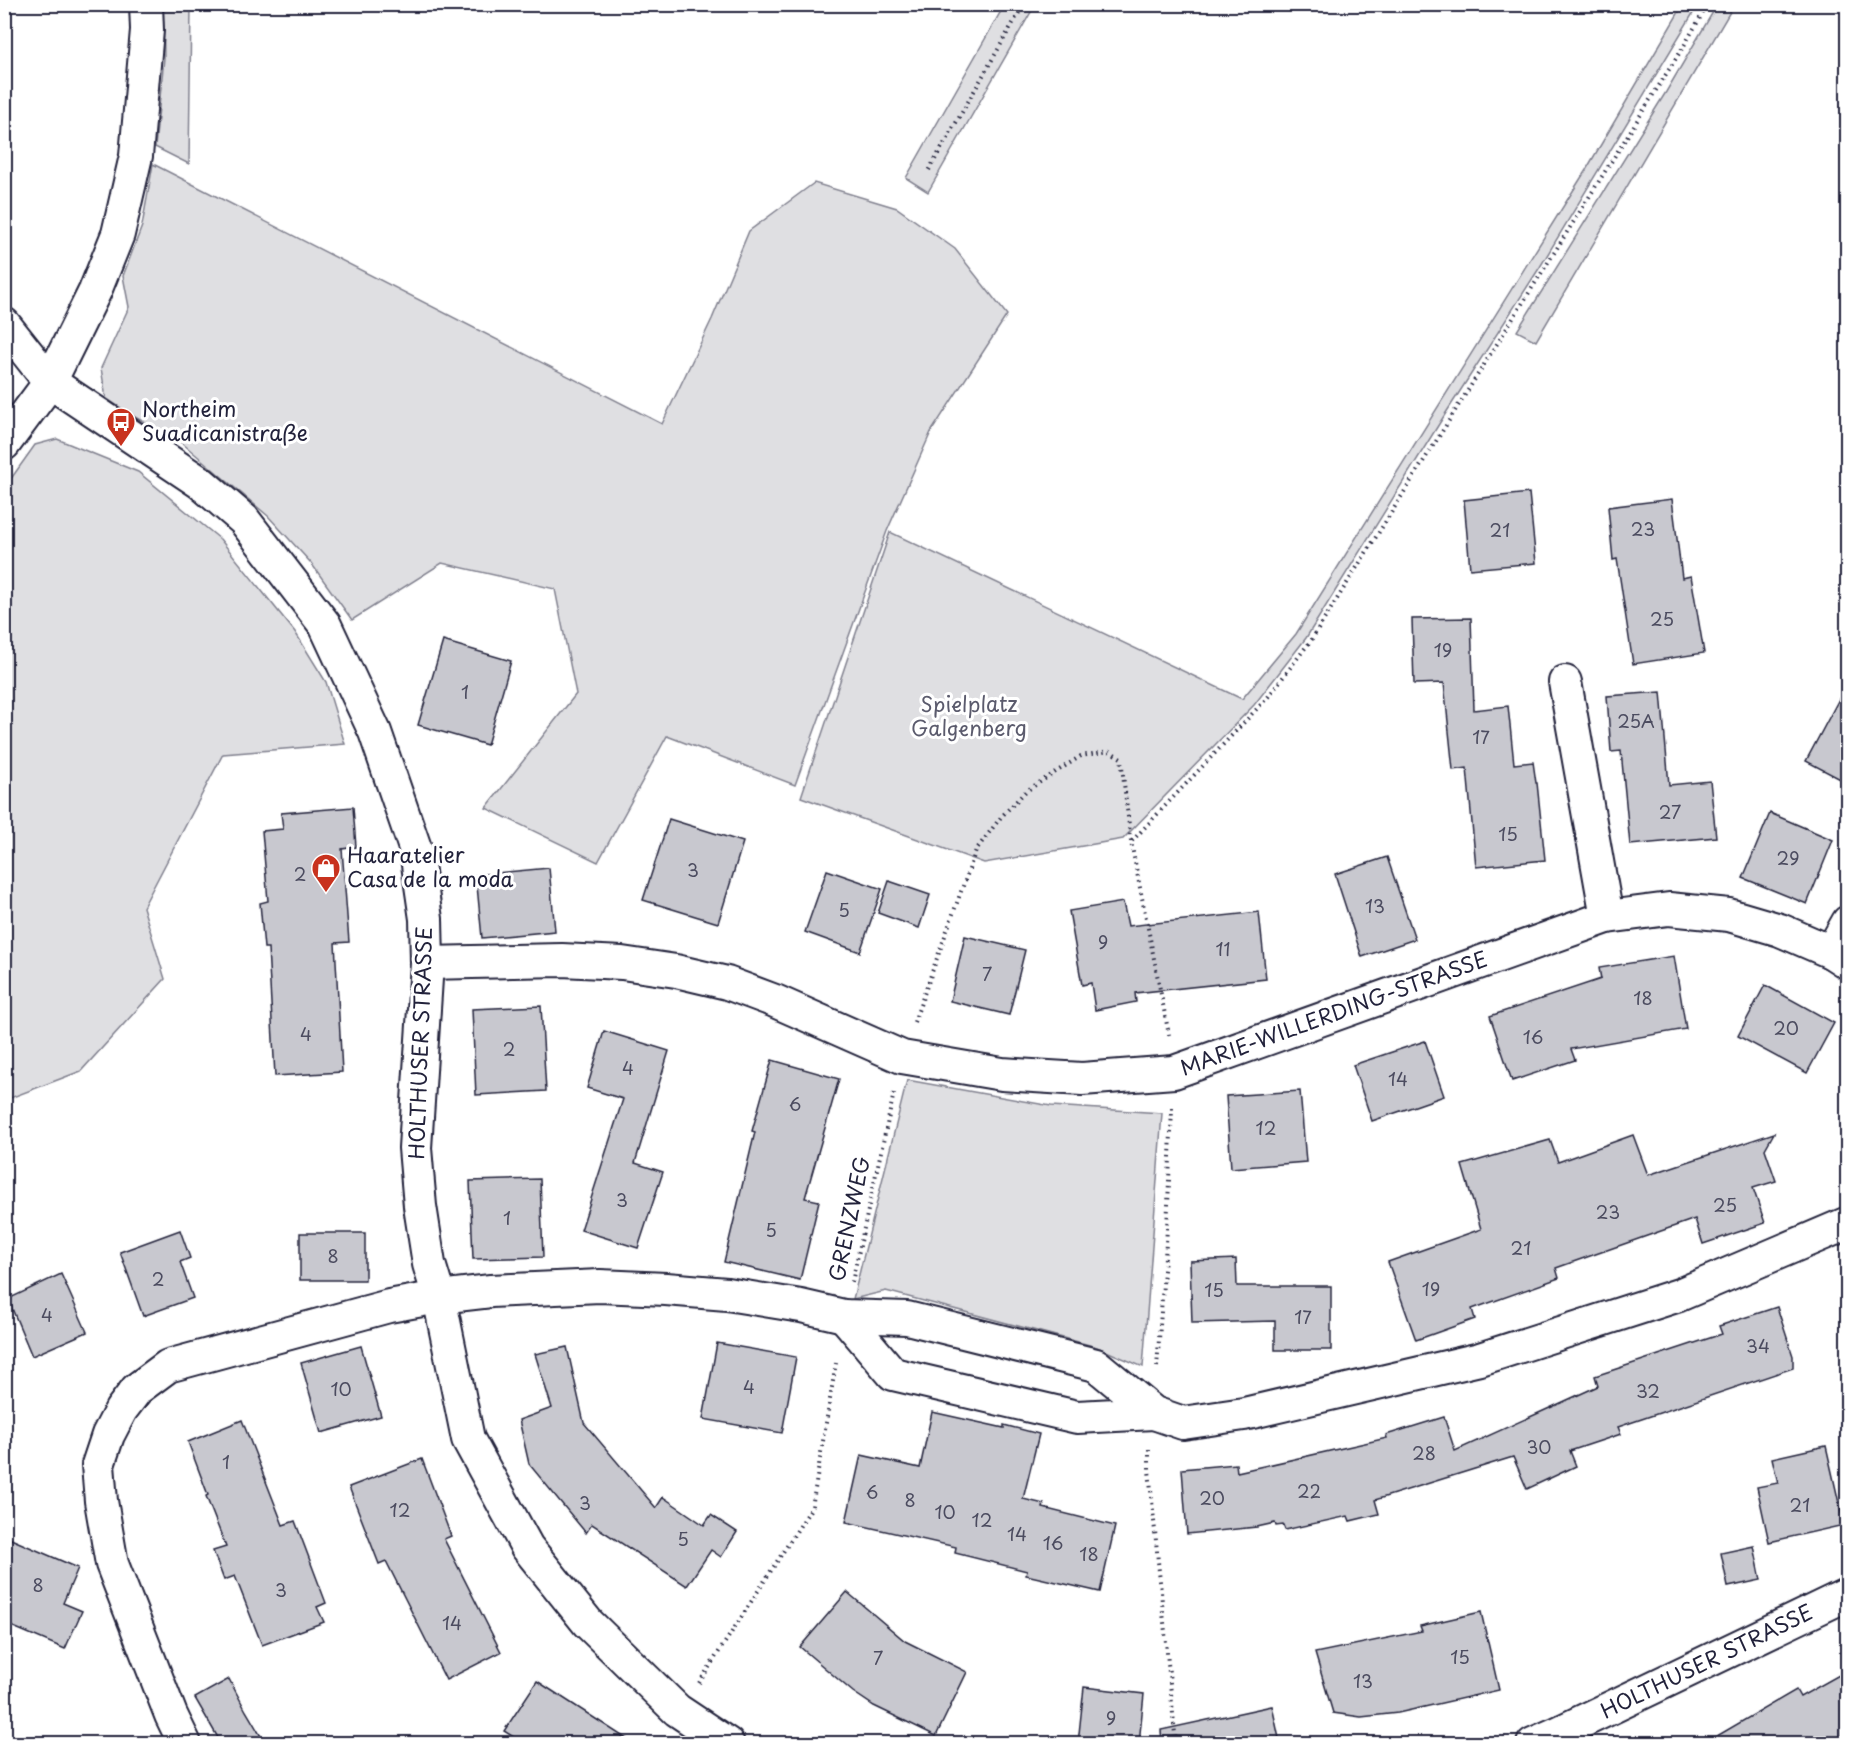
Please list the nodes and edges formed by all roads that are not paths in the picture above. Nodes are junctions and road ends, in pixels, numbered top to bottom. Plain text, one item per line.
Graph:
1 (146, 4) edge
2 (4, 324) edge
3 (51, 382) junction
4 (4, 444) edge
5 (1565, 682) dead end
6 (1607, 917) junction
7 (1848, 922) edge
8 (1839, 957) edge
9 (427, 963) junction
10 (1848, 1223) edge
11 (439, 1297) junction
12 (844, 1316) junction
13 (1154, 1413) junction
14 (1848, 1594) edge
15 (185, 1743) edge
16 (728, 1743) edge
17 (1533, 1743) edge

1 - 3 street
2 - 3 street, HOLTHUSER STRASSE
3 - 4 street
3 - 9 street, HOLTHUSER STRASSE
5 - 6 street
6 - 8 street, MARIE-WILLERDING-STRASSE
6 - 9 street, MARIE-WILLERDING-STRASSE
7 - 8 street
9 - 11 street, HOLTHUSER STRASSE
10 - 13 street
11 - 12 street
11 - 15 street
11 - 16 street, HOLTHUSER STRASSE
12 - 13 street
12 - 13 street
14 - 17 street, HOLTHUSER STRASSE

